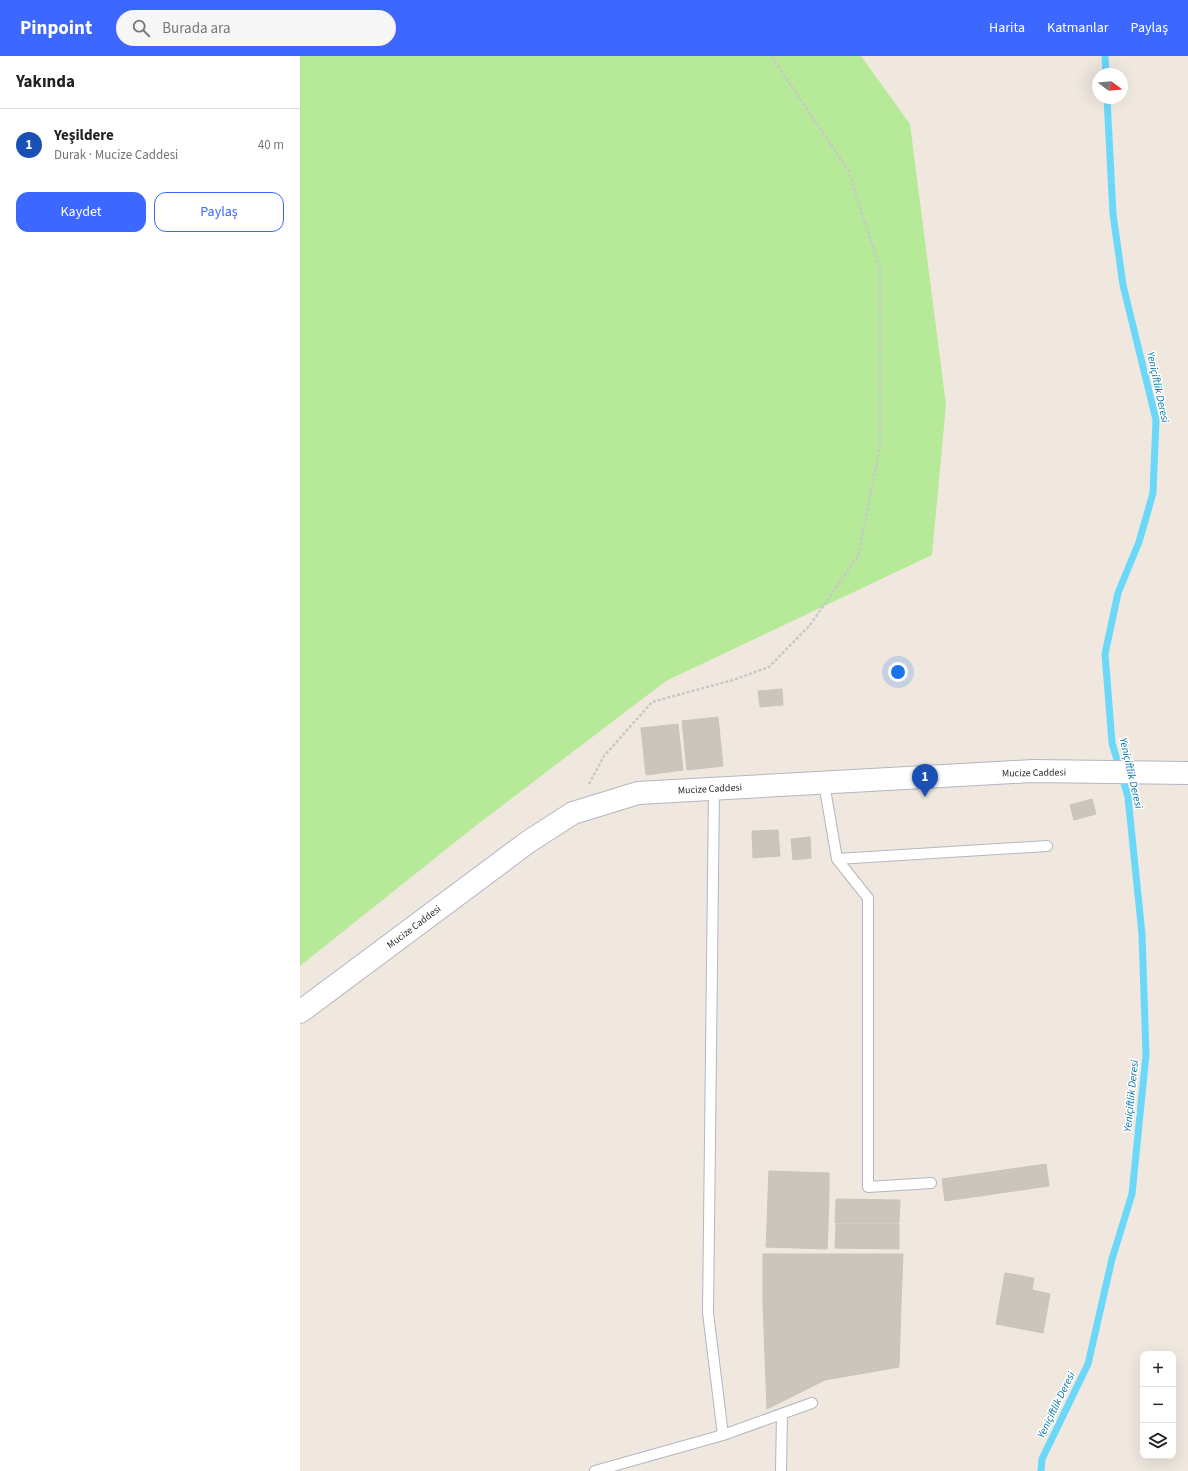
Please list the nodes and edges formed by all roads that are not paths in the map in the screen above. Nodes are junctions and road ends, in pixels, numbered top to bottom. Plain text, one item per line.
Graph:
1 (1188, 773) edge
2 (824, 783) junction
3 (714, 789) junction
4 (1047, 846) dead end
5 (837, 859) junction
6 (300, 1012) edge
7 (931, 1183) dead end
8 (812, 1403) dead end
9 (782, 1414) junction
10 (723, 1435) junction
11 (595, 1471) edge
12 (781, 1471) edge

1 - 2 main road, Mucize Caddesi
2 - 3 main road, Mucize Caddesi
2 - 5 lane
3 - 6 main road, Mucize Caddesi
3 - 10 lane
4 - 5 lane
5 - 7 lane
8 - 9 lane
9 - 10 lane
9 - 12 lane
10 - 11 lane

